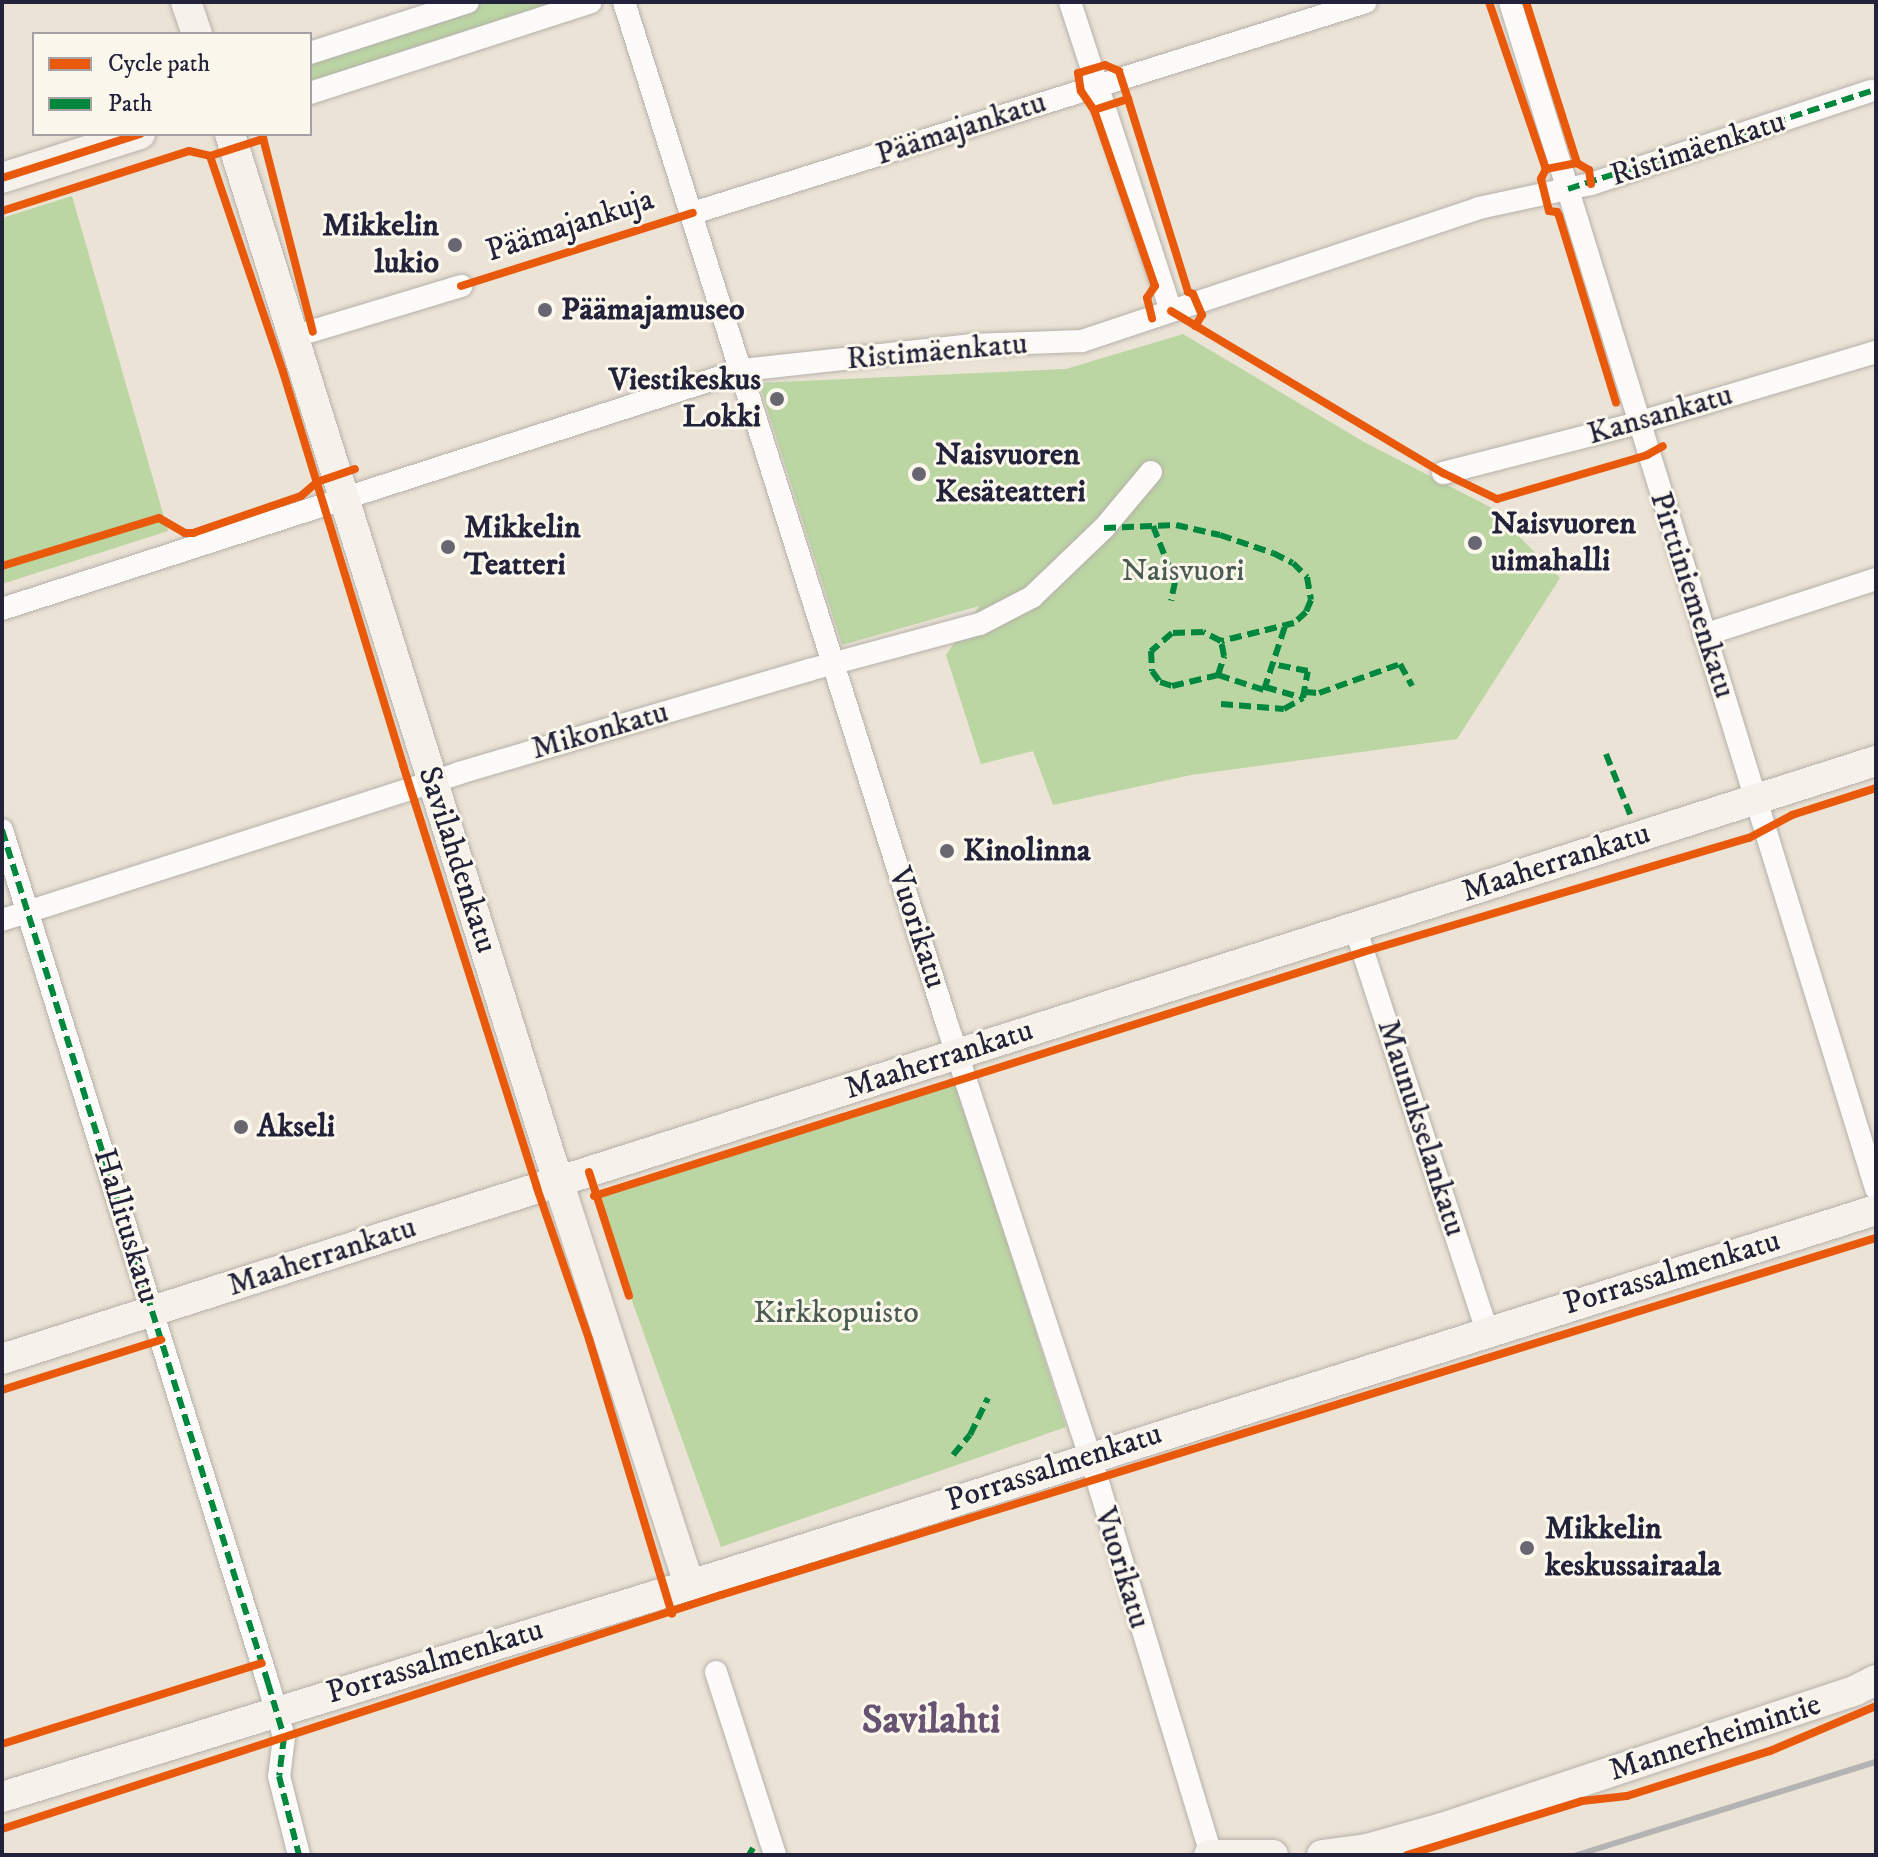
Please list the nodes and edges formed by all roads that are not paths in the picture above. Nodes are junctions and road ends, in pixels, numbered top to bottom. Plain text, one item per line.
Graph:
1 (186, 2) edge
2 (468, 2) edge
3 (591, 2) edge
4 (624, 2) edge
5 (1070, 2) edge
6 (1366, 2) edge
7 (1510, 2) edge
8 (196, 32) edge
9 (312, 52) edge
10 (1098, 86) junction
11 (1871, 91) dead end
12 (312, 92) edge
13 (134, 136) edge
14 (231, 136) edge
15 (2, 178) edge
16 (1568, 189) junction
17 (693, 213) junction
18 (461, 286) dead end
19 (1171, 311) junction
20 (292, 337) junction
21 (1876, 352) edge
22 (742, 370) junction
23 (1641, 422) junction
24 (1151, 472) dead end
25 (1443, 473) dead end
26 (345, 500) junction
27 (1876, 579) edge
28 (2, 609) edge
29 (1704, 635) junction
30 (833, 663) junction
31 (1876, 761) edge
32 (432, 781) junction
33 (1757, 799) junction
34 (2, 830) edge
35 (27, 911) junction
36 (2, 920) edge
37 (1355, 927) junction
38 (958, 1053) junction
39 (558, 1181) junction
40 (1876, 1189) edge
41 (1876, 1210) edge
42 (153, 1311) junction
43 (1487, 1330) junction
44 (2, 1359) edge
45 (1090, 1456) junction
46 (689, 1585) junction
47 (716, 1672) dead end
48 (1876, 1680) edge
49 (276, 1710) junction
50 (2, 1797) edge
51 (299, 1855) edge
52 (775, 1855) edge
53 (1210, 1855) edge
54 (1273, 1855) edge
55 (1322, 1855) edge

1 - 8 main road
2 - 9 street
3 - 12 street
4 - 17 street, Vuorikatu
5 - 10 street
6 - 10 street, Päämajankatu
7 - 16 street, Pirttiniemenkatu
10 - 17 street, Päämajankatu
10 - 19 street
11 - 16 street, Ristimäenkatu
13 - 15 main road
14 - 20 main road, Savilahdenkatu
16 - 19 street, Ristimäenkatu
16 - 23 street, Pirttiniemenkatu
17 - 22 street, Vuorikatu
18 - 20 street, Päämajankuja
19 - 22 street, Ristimäenkatu
20 - 26 main road, Savilahdenkatu
21 - 23 street, Kansankatu
22 - 26 street, Ristimäenkatu
22 - 30 street, Vuorikatu
23 - 25 street, Kansankatu
23 - 29 street, Pirttiniemenkatu
24 - 30 street, Mikonkatu
26 - 28 street, Ristimäenkatu
26 - 32 main road, Savilahdenkatu
27 - 29 street
29 - 33 street, Pirttiniemenkatu
30 - 32 street, Mikonkatu
30 - 38 street, Vuorikatu
31 - 33 main road, Maaherrankatu
32 - 35 street, Mikonkatu
32 - 39 main road, Savilahdenkatu
33 - 37 main road, Maaherrankatu
33 - 40 street, Pirttiniemenkatu
34 - 35 street, Hallituskatu
35 - 36 street, Mikonkatu
35 - 42 street, Hallituskatu
37 - 38 main road, Maaherrankatu
37 - 43 street, Maunukselankatu
38 - 39 main road, Maaherrankatu
38 - 45 street, Vuorikatu
39 - 42 main road, Maaherrankatu
39 - 46 main road, Savilahdenkatu
41 - 43 main road, Porrassalmenkatu
42 - 44 main road, Maaherrankatu
42 - 49 street, Hallituskatu
43 - 45 main road, Porrassalmenkatu
45 - 46 main road, Porrassalmenkatu
45 - 53 street, Vuorikatu
46 - 49 main road, Porrassalmenkatu
47 - 52 street
48 - 55 main road, Mannerheimintie
49 - 50 main road, Porrassalmenkatu
49 - 51 street, Hallituskatu
53 - 54 main road

